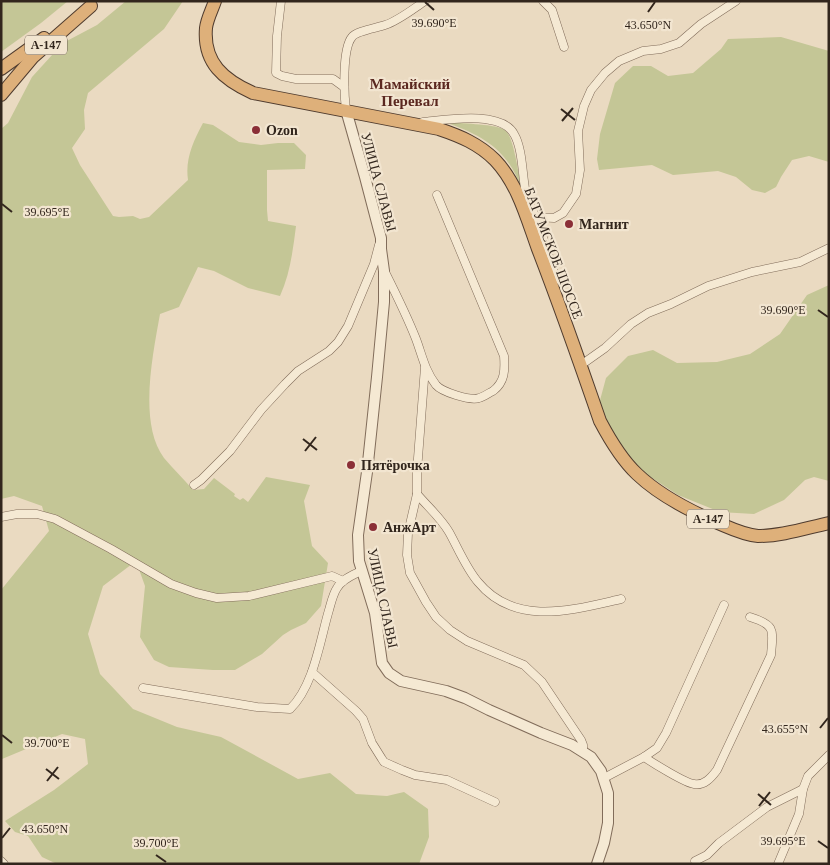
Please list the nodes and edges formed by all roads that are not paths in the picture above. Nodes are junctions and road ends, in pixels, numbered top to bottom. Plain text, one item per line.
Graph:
1 (215, 1) edge
2 (281, 1) edge
3 (425, 1) edge
4 (543, 1) edge
5 (736, 1) edge
6 (94, 3) edge
7 (564, 47) dead end
8 (1, 69) edge
9 (1, 73) edge
10 (344, 88) junction
11 (4, 93) edge
12 (346, 110) junction
13 (411, 123) junction
14 (438, 195) dead end
15 (536, 218) junction
16 (381, 238) junction
17 (829, 248) edge
18 (384, 271) junction
19 (555, 294) junction
20 (580, 365) junction
21 (425, 367) junction
22 (194, 485) dead end
23 (417, 494) junction
24 (1, 517) edge
25 (829, 523) edge
26 (362, 571) junction
27 (343, 581) junction
28 (621, 599) dead end
29 (724, 605) dead end
30 (750, 617) dead end
31 (312, 672) junction
32 (143, 688) dead end
33 (583, 752) junction
34 (829, 755) edge
35 (644, 757) junction
36 (604, 778) junction
37 (803, 789) junction
38 (495, 802) dead end
39 (1, 861) edge
40 (695, 861) dead end
41 (4, 864) edge
42 (597, 864) edge
43 (778, 864) edge

1 - 12 highway, БАТУМСКОЕ ШОССЕ / А-147
2 - 10 street
3 - 10 street
4 - 7 street
5 - 15 street
6 - 8 highway, А-147
6 - 11 highway, А-147
9 - 11 highway
10 - 12 street
12 - 13 highway, БАТУМСКОЕ ШОССЕ / А-147
12 - 16 street, УЛИЦА СЛАВЫ
13 - 15 street
13 - 19 highway, БАТУМСКОЕ ШОССЕ / А-147
14 - 21 street
15 - 19 street
16 - 18 street, УЛИЦА СЛАВЫ
16 - 22 street
17 - 20 street
18 - 21 street
18 - 26 street, УЛИЦА СЛАВЫ
19 - 20 highway, БАТУМСКОЕ ШОССЕ / А-147
20 - 25 highway, БАТУМСКОЕ ШОССЕ / А-147
21 - 23 street
23 - 28 street
23 - 33 street
24 - 27 street
26 - 27 street
26 - 33 street, УЛИЦА СЛАВЫ
27 - 31 street
29 - 35 street
30 - 35 street
31 - 32 street
31 - 38 street
33 - 36 street, УЛИЦА СЛАВЫ
34 - 37 street
35 - 36 street
36 - 42 street, УЛИЦА СЛАВЫ
37 - 40 street
37 - 43 street
39 - 41 street

